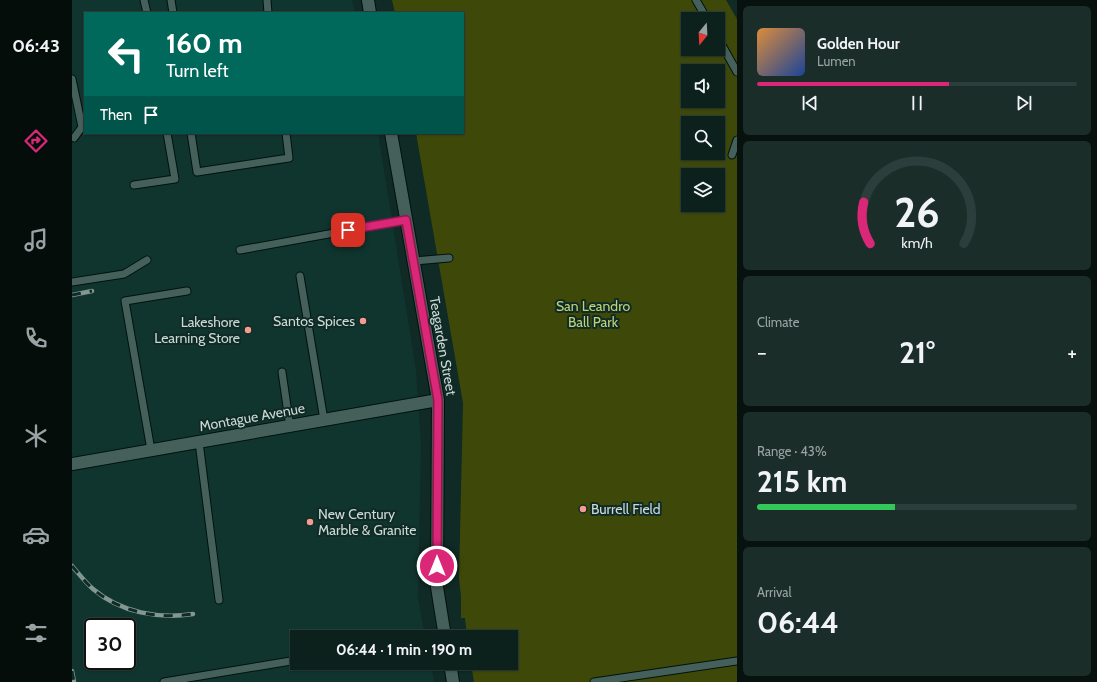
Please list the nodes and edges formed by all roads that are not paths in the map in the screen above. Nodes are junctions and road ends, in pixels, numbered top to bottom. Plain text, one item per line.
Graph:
1 (144, 0) edge
2 (171, 0) edge
3 (267, 0) edge
4 (368, 0) edge
5 (696, 0) edge
6 (146, 12) edge
7 (173, 12) edge
8 (268, 12) edge
9 (370, 12) edge
10 (703, 12) edge
11 (725, 51) edge
12 (737, 72) edge
13 (72, 79) edge
14 (167, 134) edge
15 (191, 134) edge
16 (286, 134) edge
17 (391, 134) edge
18 (74, 138) dead end
19 (737, 140) edge
20 (732, 155) dead end
21 (134, 185) dead end
22 (406, 220) junction
23 (240, 250) dead end
24 (449, 258) dead end
25 (147, 260) dead end
26 (414, 261) junction
27 (300, 276) dead end
28 (72, 282) edge
29 (187, 292) dead end
30 (282, 372) dead end
31 (438, 400) junction
32 (324, 420) junction
33 (290, 427) junction
34 (199, 442) junction
35 (150, 450) junction
36 (72, 464) edge
37 (218, 600) dead end
38 (441, 630) edge
39 (290, 661) edge
40 (737, 661) edge
41 (450, 670) edge
42 (164, 682) edge
43 (450, 682) edge
44 (594, 682) edge

1 - 6 lane
2 - 7 lane
3 - 8 lane
4 - 9 street
5 - 10 lane
11 - 12 lane
13 - 18 lane
14 - 21 lane
15 - 16 lane
17 - 22 street, Teagarden Street
19 - 20 lane
22 - 23 lane
22 - 26 street, Teagarden Street
24 - 26 lane
25 - 28 lane
26 - 31 street, Teagarden Street
27 - 32 lane
29 - 35 lane
30 - 33 lane
31 - 32 street, Montague Avenue
31 - 38 street, Teagarden Street
32 - 33 street, Montague Avenue
33 - 34 street, Montague Avenue
34 - 35 street, Montague Avenue
34 - 37 lane
35 - 36 street, Montague Avenue
39 - 42 lane
40 - 44 lane
41 - 43 street

